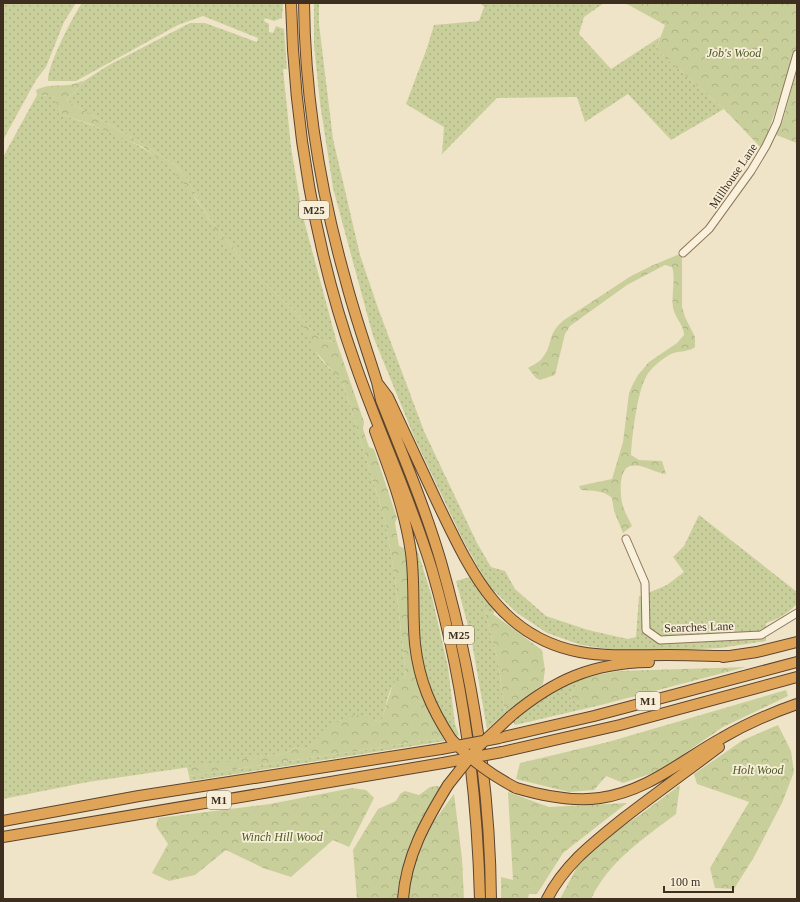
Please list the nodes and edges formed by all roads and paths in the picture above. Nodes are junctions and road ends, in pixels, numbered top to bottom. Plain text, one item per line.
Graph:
1 (291, 3) edge
2 (304, 3) edge
3 (797, 54) edge
4 (683, 253) dead end
5 (377, 382) junction
6 (372, 410) junction
7 (626, 539) dead end
8 (797, 613) edge
9 (797, 642) edge
10 (728, 656) junction
11 (797, 662) edge
12 (797, 677) edge
13 (797, 704) edge
14 (762, 718) junction
15 (3, 821) edge
16 (3, 837) edge
17 (479, 861) junction
18 (403, 899) edge
19 (474, 899) edge
20 (480, 899) edge
21 (491, 899) edge
22 (547, 899) edge

1 - 6 highway, M25
2 - 5 highway, M25
3 - 4 street, Millhouse Lane
5 - 10 highway
5 - 21 highway, M25
6 - 14 highway, bridge
6 - 17 highway, M25
7 - 8 street, Searches Lane
9 - 10 highway
10 - 18 highway, bridge
11 - 15 highway, M1, bridge
12 - 16 highway, M1, bridge
13 - 14 highway
14 - 22 highway
17 - 19 highway, M25
17 - 20 highway, M25

